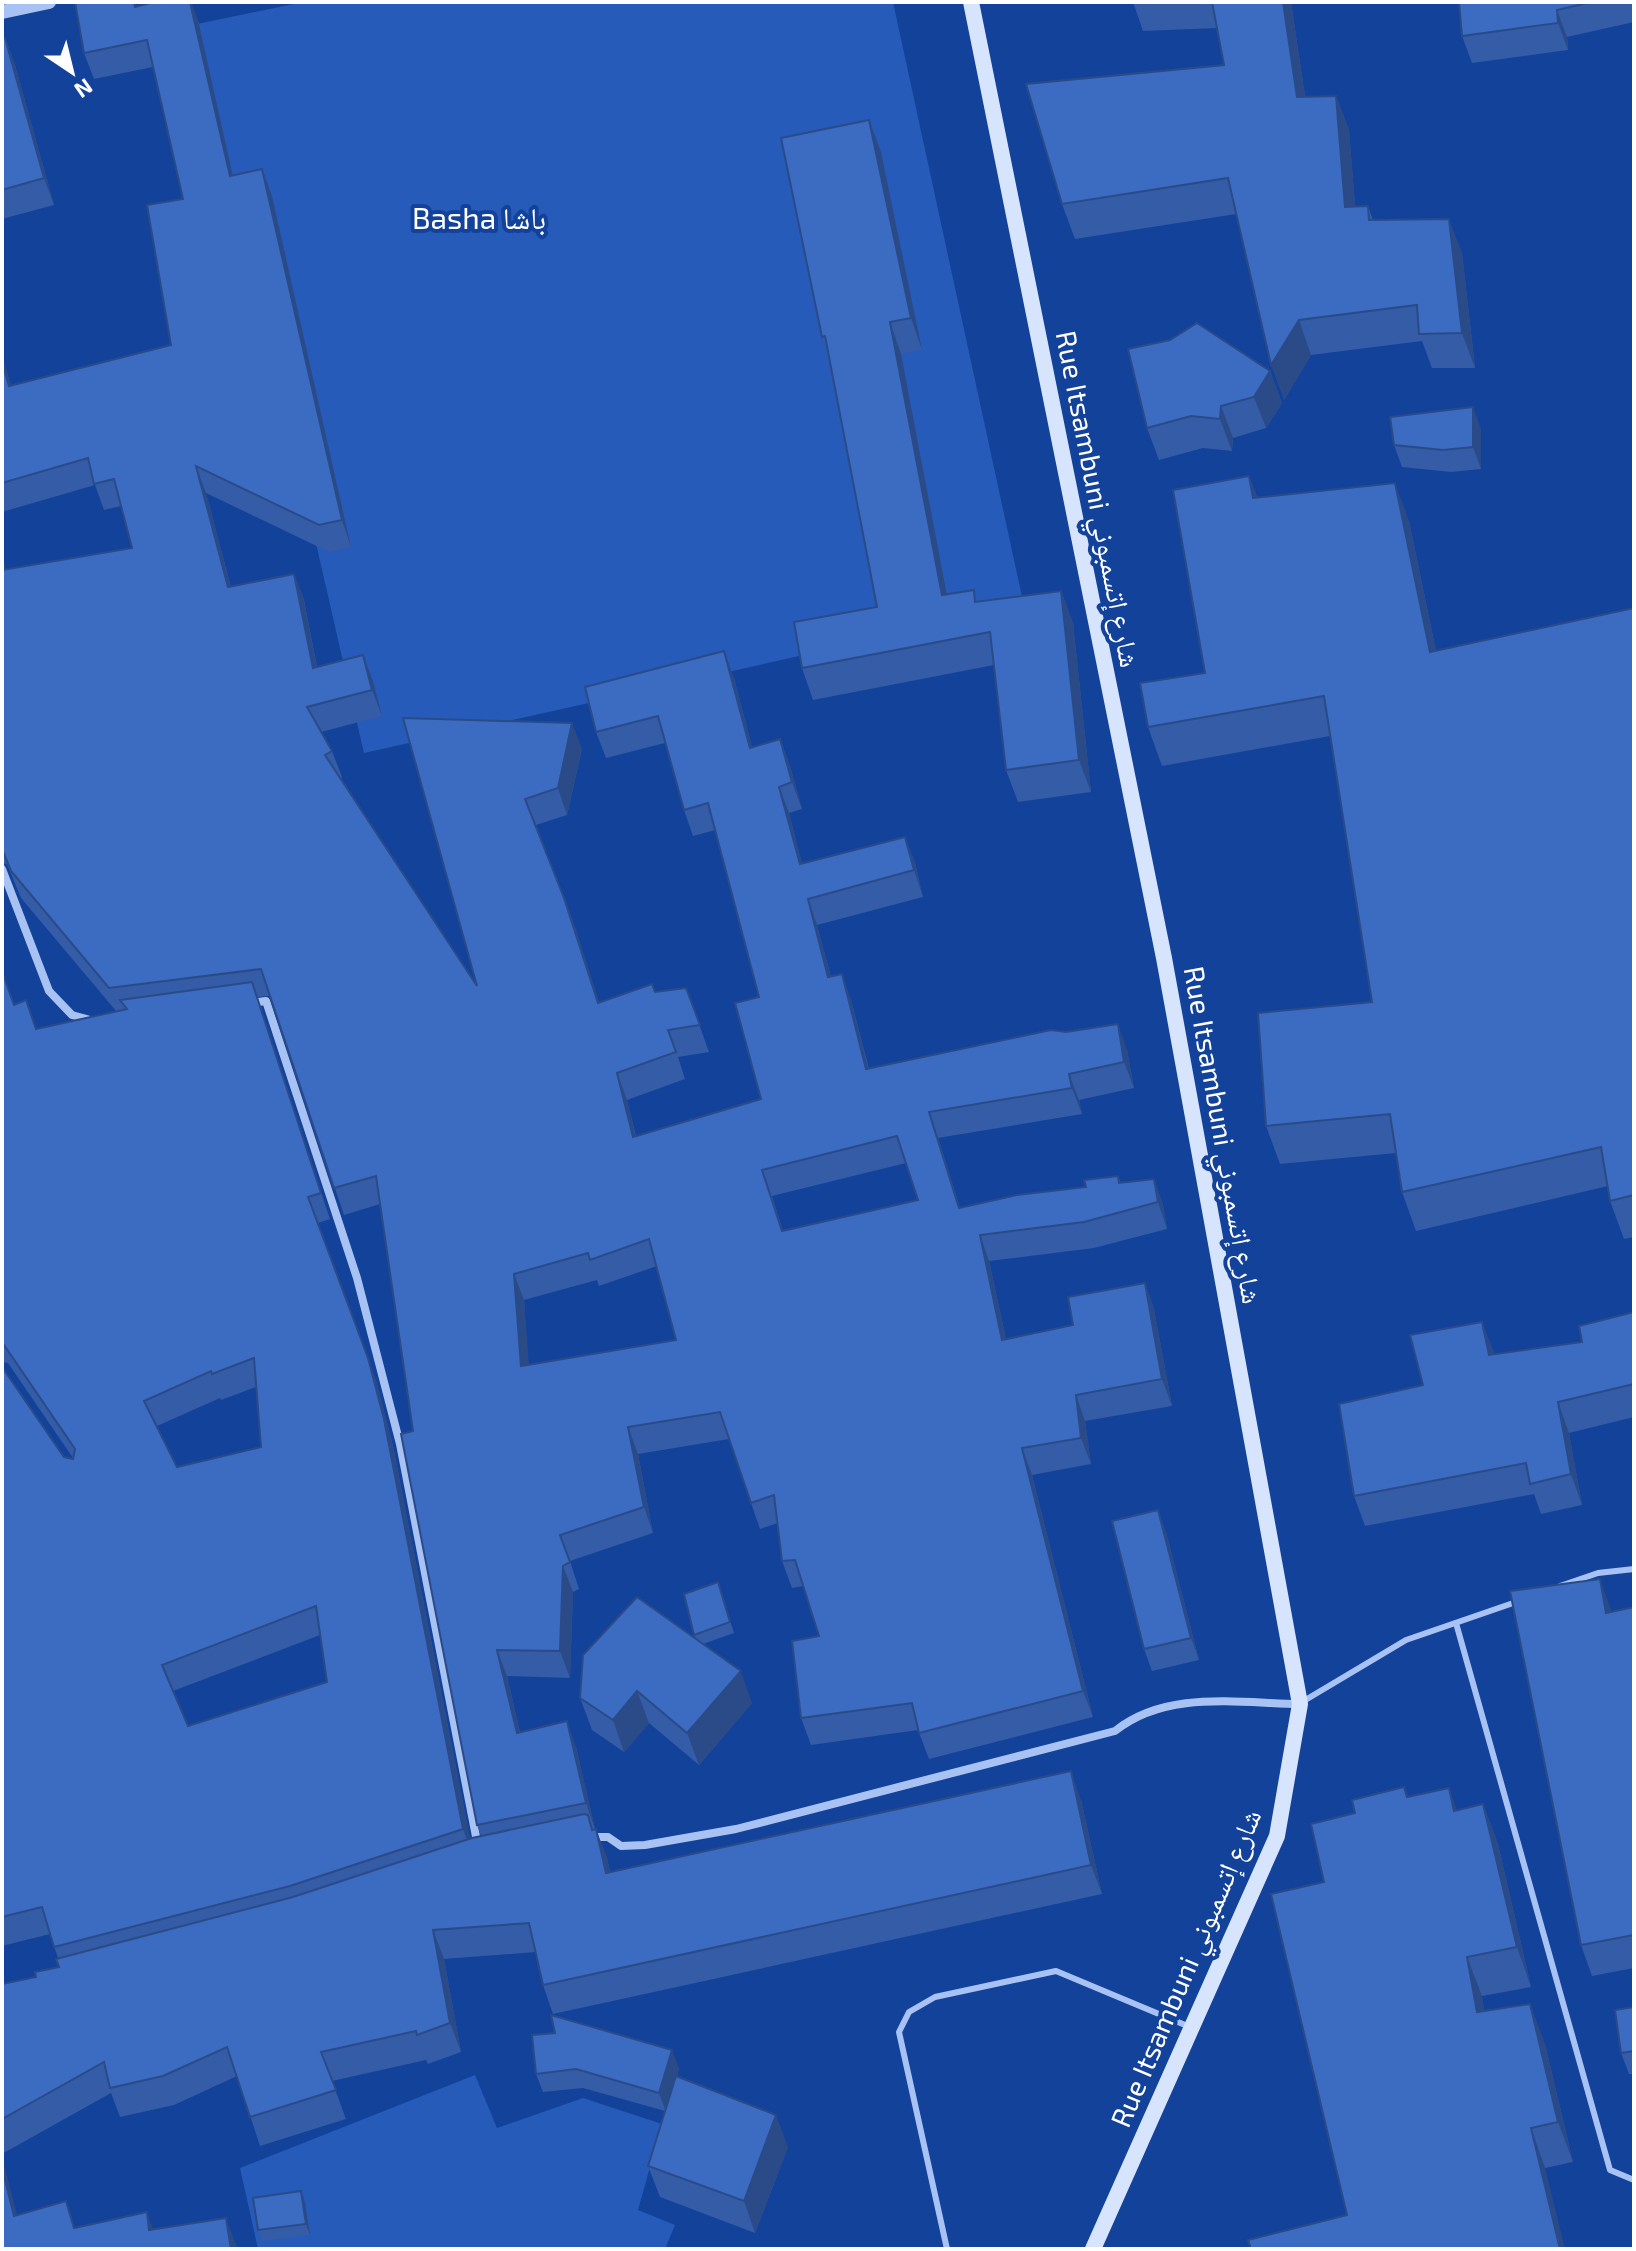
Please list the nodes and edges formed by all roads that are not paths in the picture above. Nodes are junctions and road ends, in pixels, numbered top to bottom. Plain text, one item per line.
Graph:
1 (49, 2) edge
2 (971, 2) edge
3 (2, 12) edge
4 (2, 869) edge
5 (236, 1004) edge
6 (104, 1023) edge
7 (1634, 1569) edge
8 (1555, 1588) edge
9 (1527, 1598) edge
10 (1456, 1623) junction
11 (1300, 1704) junction
12 (580, 1839) edge
13 (481, 1860) edge
14 (1191, 2027) junction
15 (1634, 2180) edge
16 (947, 2249) edge
17 (1093, 2249) edge

1 - 3 street
2 - 11 main road, Rue Itsambuni شارع إتسمبوني
4 - 6 street
5 - 13 street
7 - 8 lane
9 - 10 lane
10 - 11 lane
10 - 15 lane
11 - 12 street
11 - 14 main road, Rue Itsambuni شارع إتسمبوني
14 - 16 lane
14 - 17 main road, Rue Itsambuni شارع إتسمبوني

